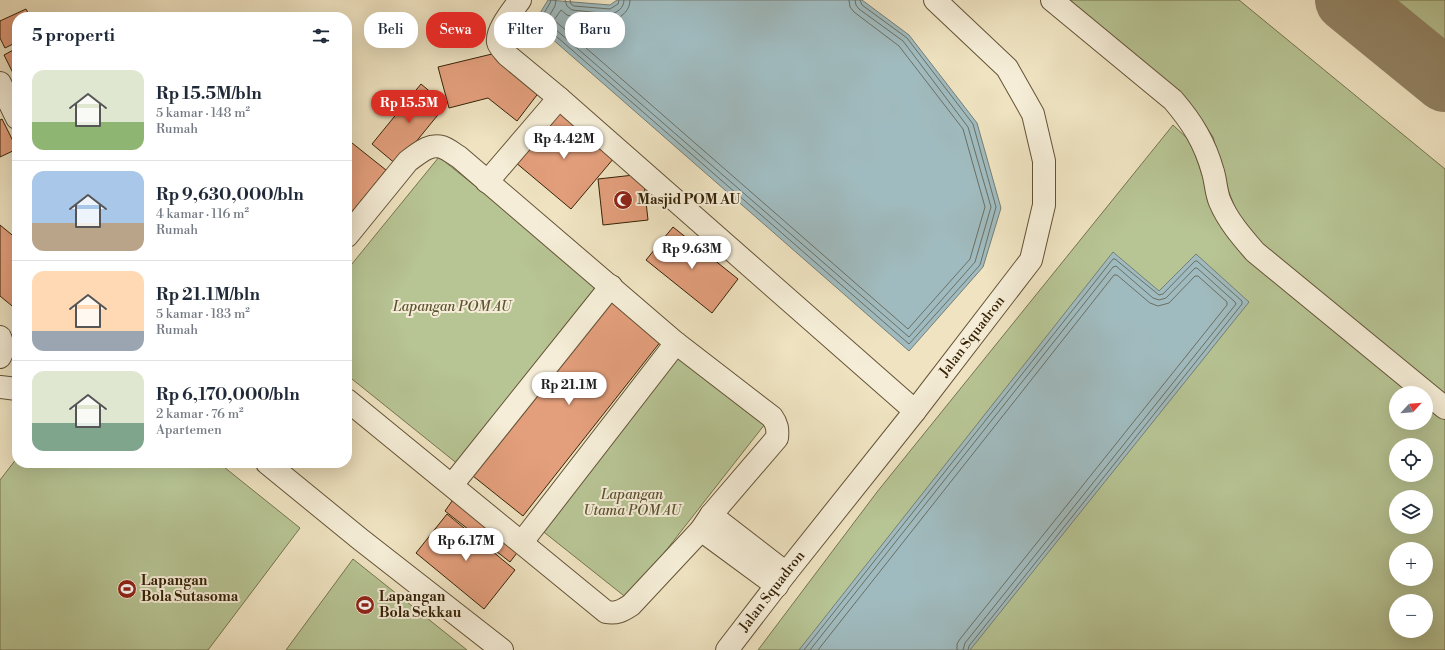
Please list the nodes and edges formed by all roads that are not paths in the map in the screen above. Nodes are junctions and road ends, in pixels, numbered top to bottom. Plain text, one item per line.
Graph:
1 (520, 0) edge
2 (935, 0) edge
3 (1052, 0) edge
4 (2, 91) edge
5 (559, 98) junction
6 (12, 109) edge
7 (487, 182) junction
8 (352, 230) edge
9 (611, 286) junction
10 (0, 337) edge
11 (676, 343) junction
12 (0, 357) edge
13 (0, 387) edge
14 (12, 388) edge
15 (352, 404) edge
16 (1445, 408) edge
17 (915, 411) junction
18 (273, 468) edge
19 (452, 485) junction
20 (706, 522) junction
21 (522, 542) junction
22 (782, 579) junction
23 (502, 650) edge
24 (727, 650) edge

1 - 5 street
2 - 17 street, Jalan Squadron
3 - 16 street
4 - 6 street
5 - 7 street
5 - 17 street
7 - 8 street
7 - 9 street
9 - 11 street
9 - 19 street
10 - 12 street
11 - 20 street
11 - 21 street
13 - 14 street
15 - 19 street
17 - 22 street, Jalan Squadron
18 - 23 street
19 - 21 street
20 - 21 street
20 - 22 street
22 - 24 street, Jalan Squadron

